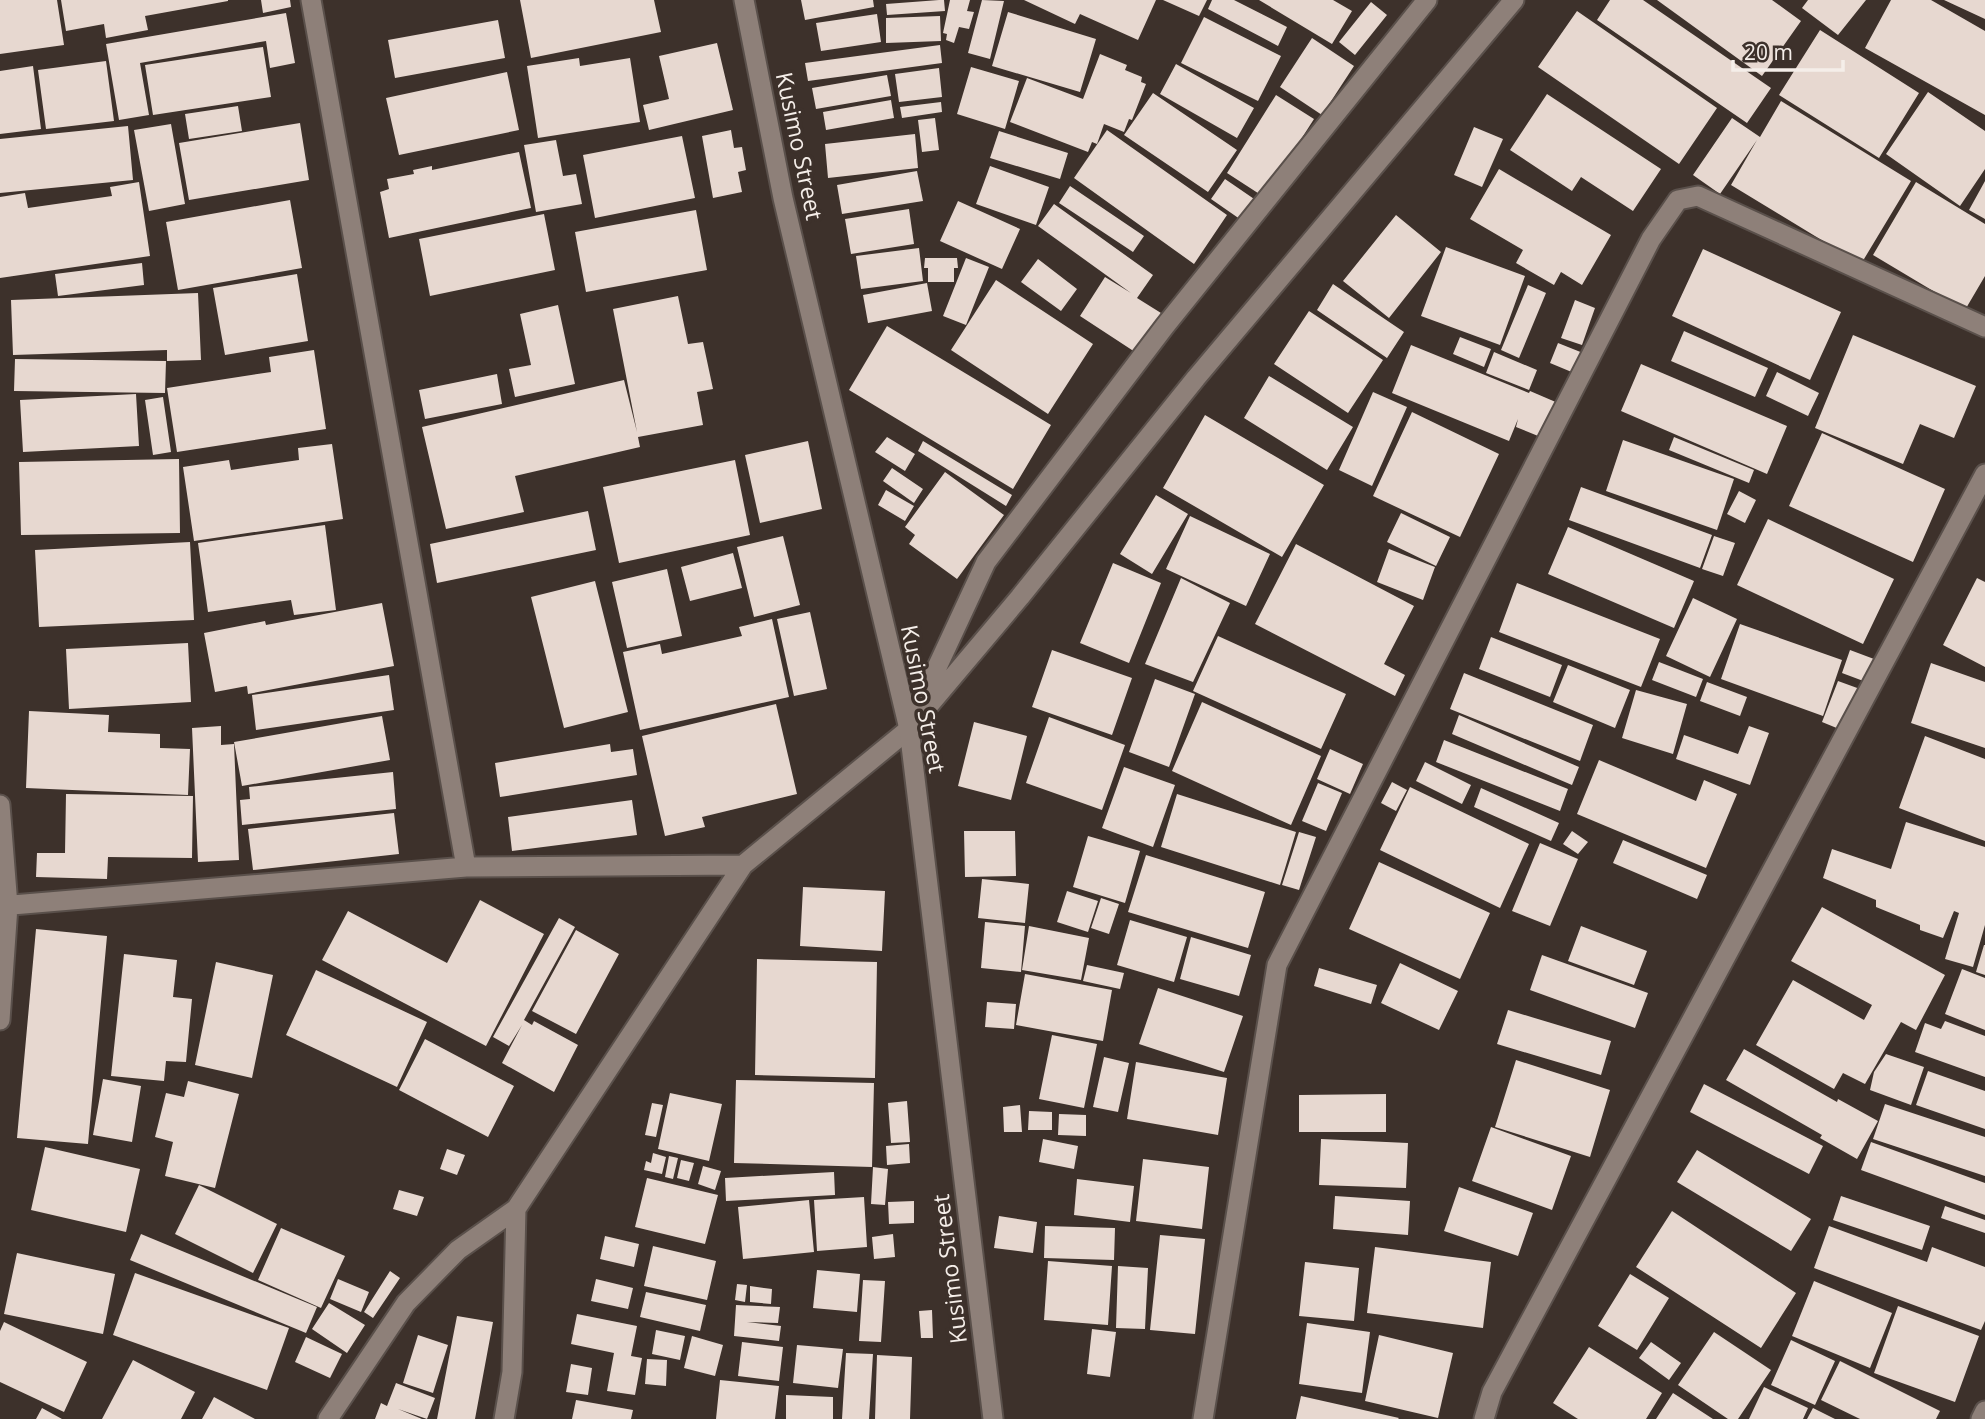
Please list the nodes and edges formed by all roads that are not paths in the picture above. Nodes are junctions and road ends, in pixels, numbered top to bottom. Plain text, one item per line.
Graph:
1 (311, 0) edge
2 (744, 0) edge
3 (1427, 0) edge
4 (1514, 0) edge
5 (1985, 327) edge
6 (1985, 474) edge
7 (909, 729) junction
8 (0, 805) edge
9 (743, 865) junction
10 (466, 867) junction
11 (4, 906) edge
12 (0, 1020) edge
13 (516, 1209) junction
14 (1985, 1411) edge
15 (328, 1419) edge
16 (504, 1419) edge
17 (993, 1419) edge
18 (1203, 1419) edge
19 (1484, 1419) edge
20 (1981, 1419) edge

1 - 10 street
2 - 7 street, Kusimo Street
3 - 7 street
4 - 7 street
5 - 18 street
6 - 19 street
7 - 9 street
7 - 17 street, Kusimo Street
8 - 11 street
9 - 10 street
9 - 13 street
10 - 11 street
11 - 12 street
13 - 15 street
13 - 16 street
14 - 20 street

